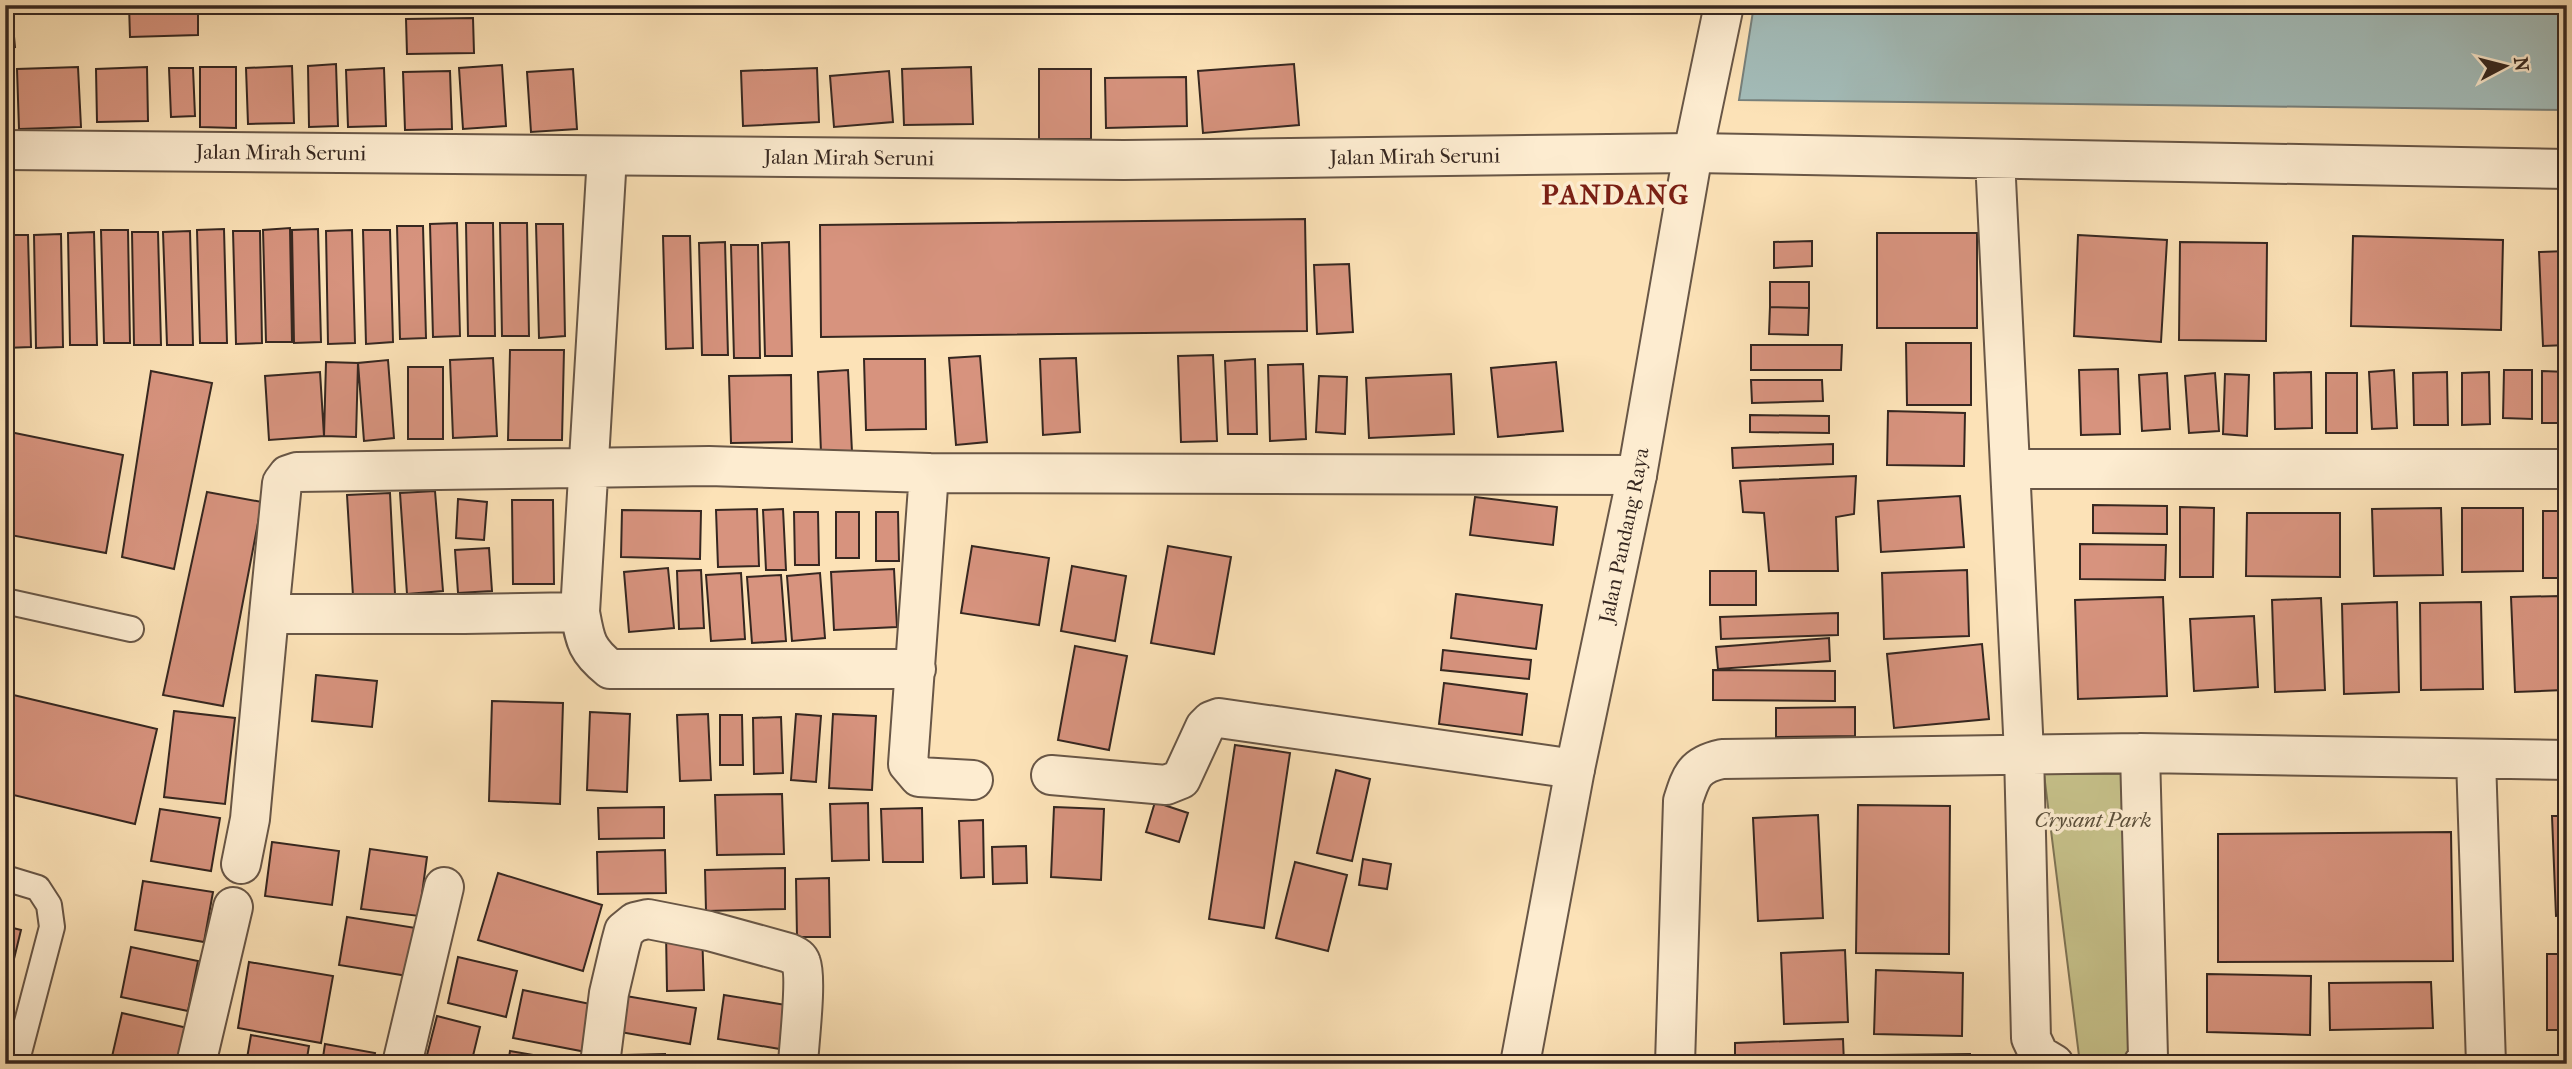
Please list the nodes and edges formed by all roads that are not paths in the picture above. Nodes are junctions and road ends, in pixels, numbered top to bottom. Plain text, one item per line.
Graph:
1 (1724, 5) edge
2 (5, 150) edge
3 (1693, 153) junction
4 (607, 156) junction
5 (1995, 159) junction
6 (2567, 169) edge
7 (588, 467) junction
8 (2011, 469) junction
9 (2567, 469) edge
10 (929, 473) junction
11 (1637, 475) junction
12 (5, 601) edge
13 (580, 612) junction
14 (270, 614) junction
15 (131, 629) dead end
16 (916, 669) junction
17 (2024, 753) junction
18 (2140, 753) junction
19 (2476, 759) junction
20 (2567, 760) edge
21 (1575, 769) junction
22 (1051, 775) dead end
23 (973, 780) dead end
24 (241, 864) dead end
25 (5, 878) edge
26 (444, 887) dead end
27 (233, 907) dead end
28 (16, 1064) edge
29 (195, 1064) edge
30 (401, 1064) edge
31 (600, 1064) edge
32 (798, 1064) edge
33 (1520, 1064) edge
34 (1675, 1064) edge
35 (2054, 1064) edge
36 (2143, 1064) edge
37 (2486, 1064) edge

1 - 3 street, Jalan Pandang Raya
2 - 4 street, Jalan Mirah Seruni
3 - 4 street, Jalan Mirah Seruni
3 - 5 street, Jalan Mirah Seruni
3 - 11 street, Jalan Pandang Raya
4 - 7 street
5 - 6 street, Jalan Mirah Seruni
5 - 8 street
7 - 10 street
7 - 13 street
7 - 14 street
8 - 9 street
8 - 17 street
10 - 11 street
10 - 16 street
11 - 21 street, Jalan Pandang Raya
12 - 15 lane
13 - 14 street
13 - 16 street
14 - 24 street
16 - 23 street
17 - 18 street
17 - 34 street
17 - 35 street
18 - 19 street
18 - 36 street
19 - 20 street
19 - 37 street
21 - 22 street
21 - 33 street, Jalan Pandang Raya
25 - 28 lane
26 - 30 street
27 - 29 street
31 - 32 street

